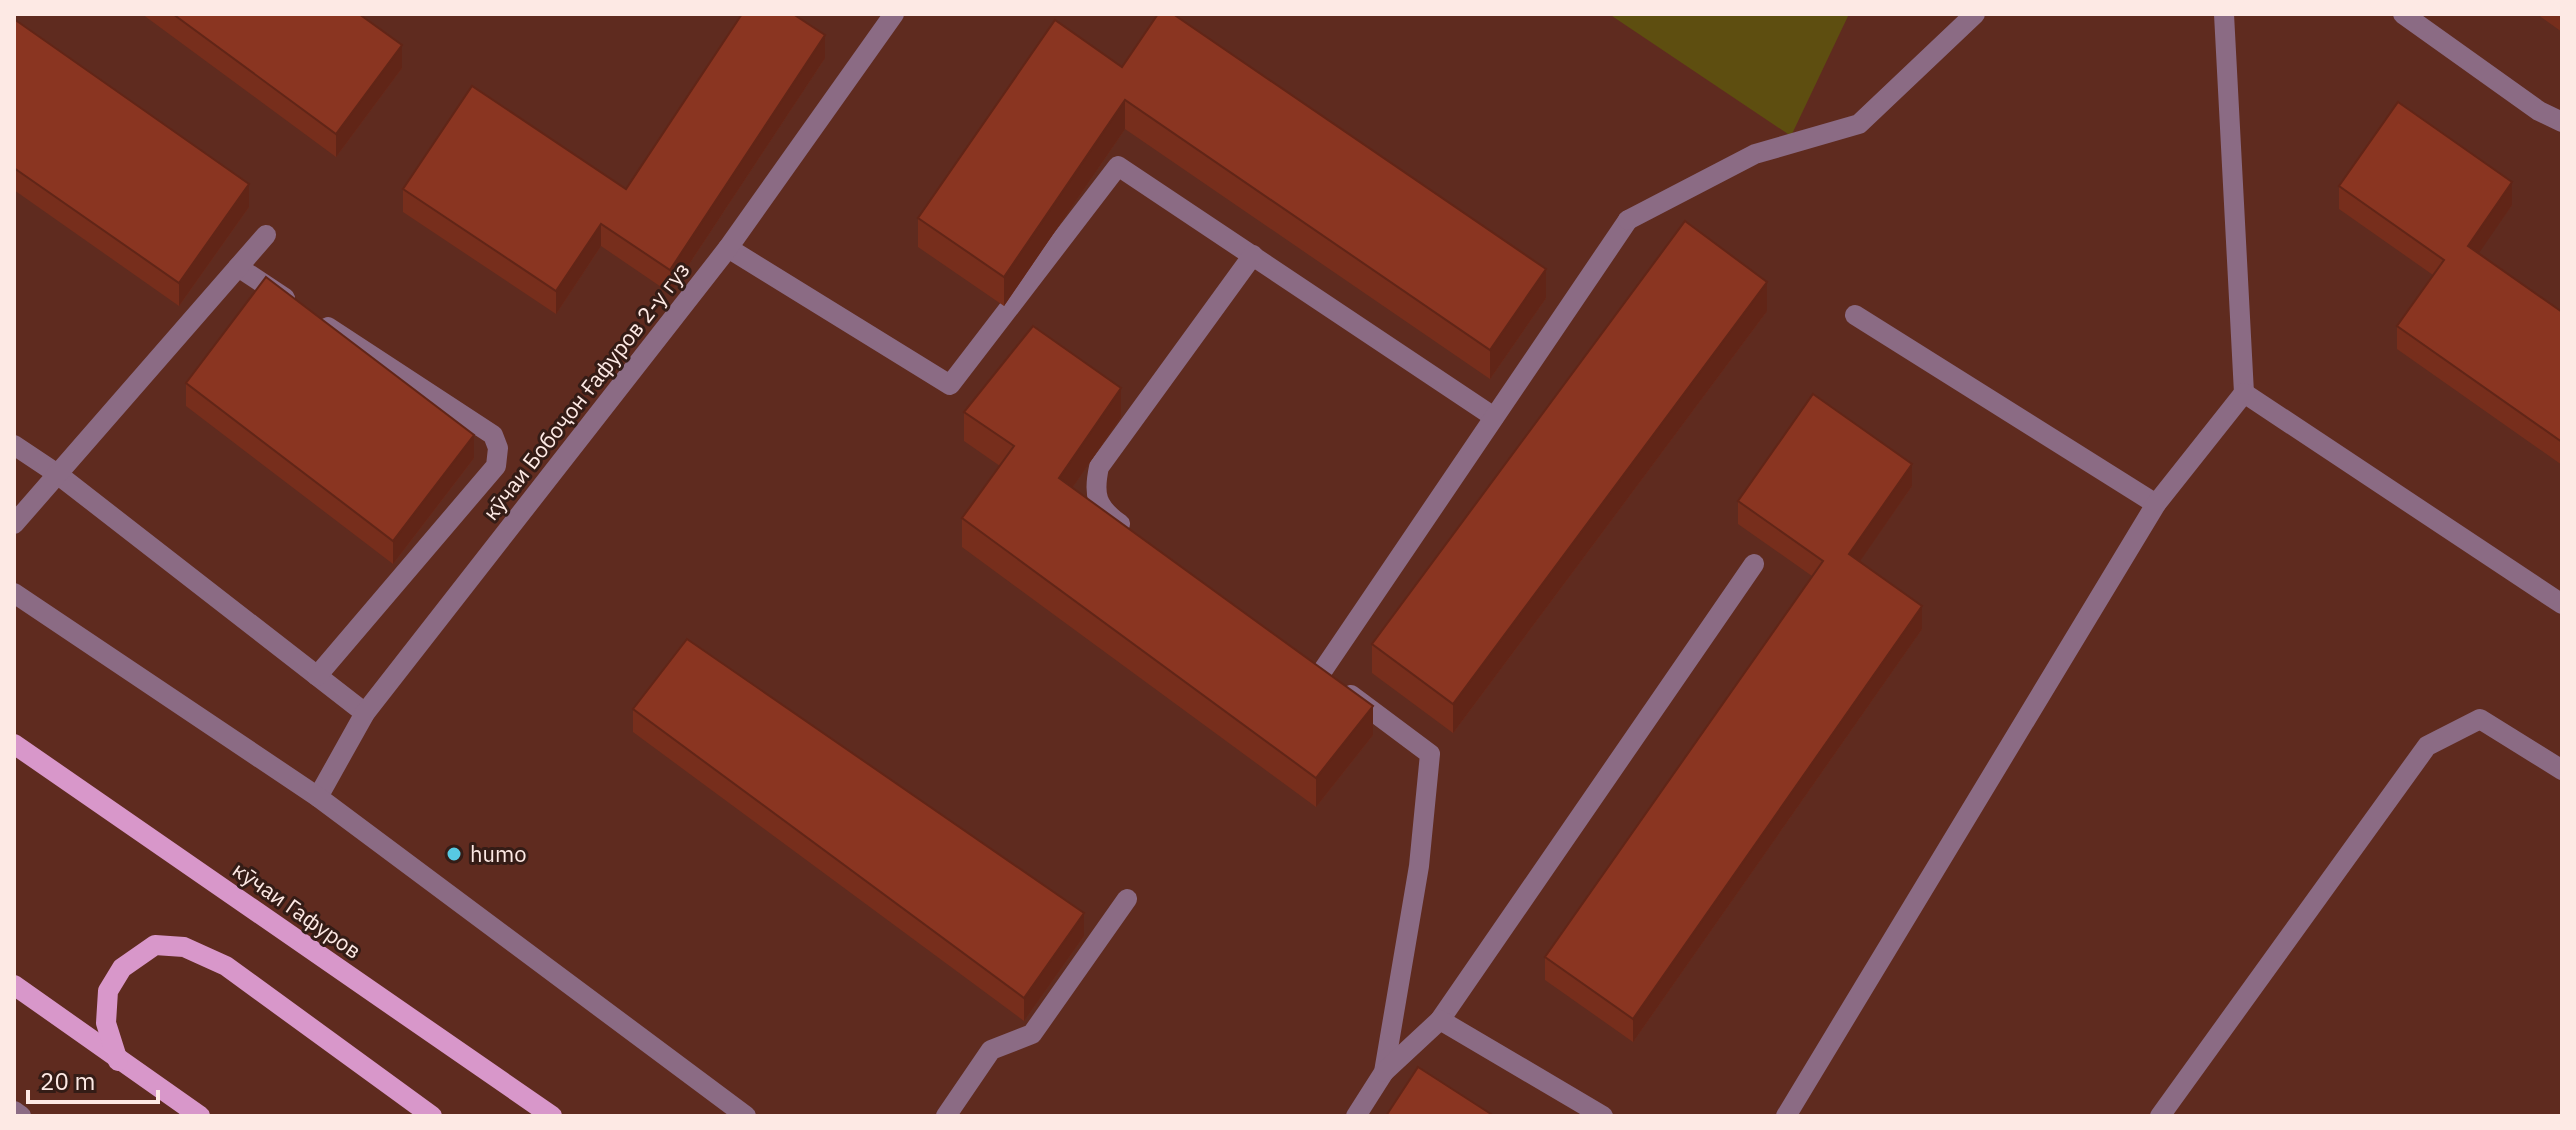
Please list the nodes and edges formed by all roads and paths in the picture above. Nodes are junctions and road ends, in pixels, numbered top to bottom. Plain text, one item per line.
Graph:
1 (894, 14) edge
2 (1975, 14) edge
3 (2224, 14) edge
4 (2403, 14) edge
5 (2562, 122) edge
6 (266, 235) dead end
7 (728, 248) junction
8 (1253, 255) junction
9 (238, 267) junction
10 (1855, 315) dead end
11 (2244, 393) junction
12 (1494, 417) junction
13 (14, 445) edge
14 (56, 473) junction
15 (2156, 504) junction
16 (14, 524) edge
17 (1138, 538) edge
18 (1754, 564) dead end
19 (14, 593) edge
20 (2562, 604) edge
21 (317, 676) junction
22 (365, 713) junction
23 (14, 744) edge
24 (2562, 770) edge
25 (318, 797) junction
26 (1127, 899) dead end
27 (14, 985) edge
28 (1440, 1020) junction
29 (118, 1061) junction
30 (1384, 1072) junction
31 (14, 1111) edge
32 (21, 1116) edge
33 (200, 1116) edge
34 (432, 1116) edge
35 (552, 1116) edge
36 (746, 1116) edge
37 (946, 1116) edge
38 (1356, 1116) edge
39 (1603, 1116) edge
40 (1786, 1116) edge
41 (2160, 1116) edge

1 - 7 street, кӯчаи Бобоҷон Ғафуров 2-у гуз
2 - 12 street
3 - 11 street
4 - 5 street
6 - 9 street
7 - 8 street
7 - 22 street, кӯчаи Бобоҷон Ғафуров 2-у гуз
8 - 12 street
8 - 17 street
9 - 14 street
9 - 21 street
10 - 15 street
11 - 15 street
11 - 20 street
12 - 30 street
13 - 14 street
14 - 16 street
14 - 21 street
15 - 40 street
18 - 28 street
19 - 25 street
21 - 22 street
22 - 25 street, кӯчаи Бобоҷон Ғафуров 2-у гуз
23 - 35 main road, кӯчаи Гафуров
24 - 41 street
25 - 36 street
26 - 37 street
27 - 29 main road
28 - 30 street
28 - 39 street
29 - 33 main road
29 - 34 main road
30 - 38 street
31 - 32 street

